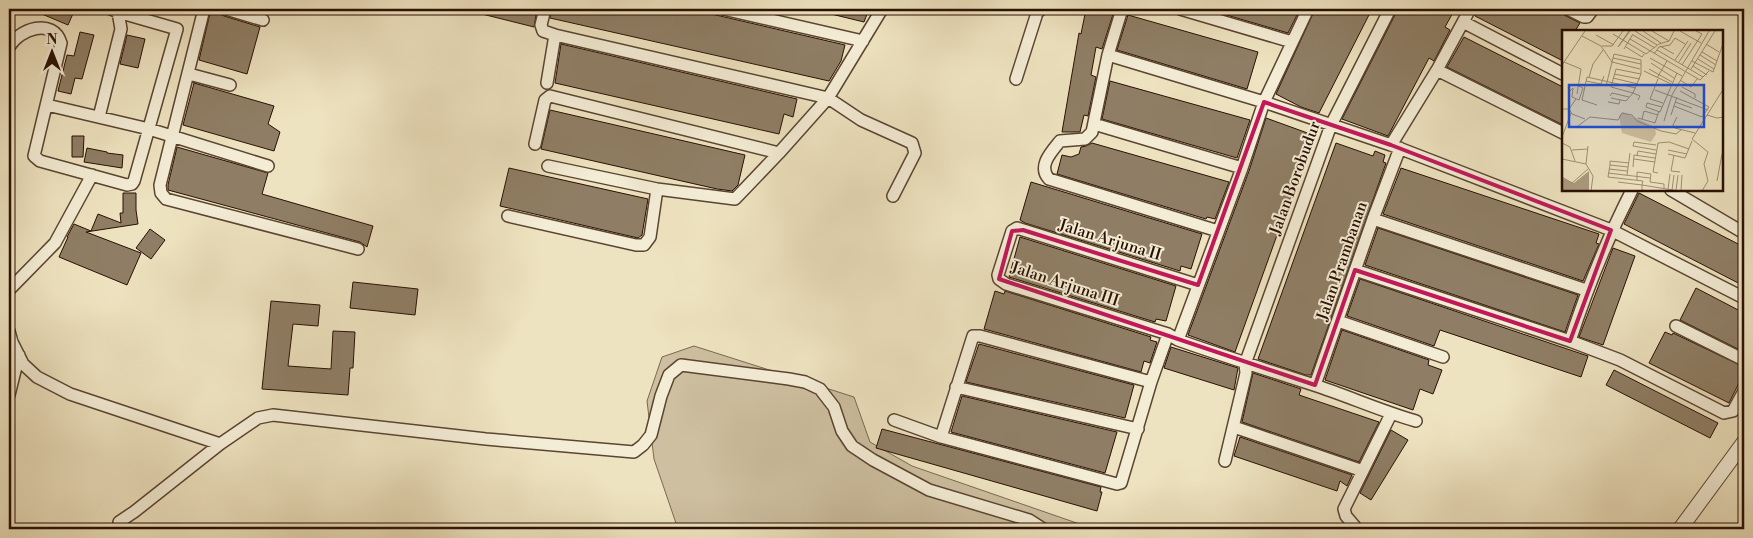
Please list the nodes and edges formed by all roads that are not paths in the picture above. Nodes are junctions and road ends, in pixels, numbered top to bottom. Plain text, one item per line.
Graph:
1 (204, 9) edge
2 (226, 9) edge
3 (545, 9) edge
4 (723, 9) edge
5 (882, 9) edge
6 (1041, 9) edge
7 (1122, 9) edge
8 (1180, 9) edge
9 (1308, 9) edge
10 (1390, 9) edge
11 (1470, 9) edge
12 (1568, 9) edge
13 (1593, 9) edge
14 (115, 11) edge
15 (263, 20) dead end
16 (1463, 22) junction
17 (555, 36) junction
18 (10, 41) edge
19 (864, 41) junction
20 (1292, 42) junction
21 (1108, 55) junction
22 (1437, 70) junction
23 (1562, 73) edge
24 (188, 74) junction
25 (1016, 79) dead end
26 (547, 83) dead end
27 (230, 85) dead end
28 (828, 98) junction
29 (1264, 102) junction
30 (47, 106) junction
31 (99, 116) junction
32 (1094, 124) junction
33 (1331, 125) junction
34 (150, 130) junction
35 (1562, 132) edge
36 (173, 137) junction
37 (535, 144) dead end
38 (1395, 147) junction
39 (779, 153) junction
40 (268, 166) dead end
41 (548, 166) dead end
42 (1242, 168) junction
43 (92, 175) junction
44 (658, 189) junction
45 (1631, 191) edge
46 (1673, 191) edge
47 (893, 196) dead end
48 (508, 216) dead end
49 (1373, 219) junction
50 (1611, 230) junction
51 (1012, 231) joint
52 (1218, 231) junction
53 (1744, 233) edge
54 (358, 249) dead end
55 (1355, 270) junction
56 (1198, 284) junction
57 (9, 290) edge
58 (1586, 290) junction
59 (1744, 298) edge
60 (1338, 322) junction
61 (1676, 326) dead end
62 (9, 331) edge
63 (1173, 337) junction
64 (1570, 341) junction
65 (19, 355) junction
66 (1443, 357) dead end
67 (1744, 360) edge
68 (1245, 364) junction
69 (1150, 382) junction
70 (1315, 386) junction
71 (956, 387) junction
72 (1744, 391) edge
73 (9, 395) edge
74 (1391, 414) junction
75 (894, 420) dead end
76 (1416, 421) dead end
77 (1234, 427) junction
78 (1138, 429) junction
79 (941, 437) junction
80 (1744, 442) edge
81 (220, 444) junction
82 (1225, 461) dead end
83 (1363, 471) junction
84 (119, 522) dead end
85 (1043, 529) edge
86 (1357, 529) edge
87 (1680, 529) edge

1 - 24 street
2 - 15 street
3 - 17 street
4 - 19 street
5 - 19 street
6 - 25 street
7 - 21 street
8 - 20 street
9 - 20 street
10 - 33 street, Jalan Borobudur
11 - 16 street, Jalan Prambanan
12 - 13 street
14 - 31 street
14 - 34 street
16 - 22 street, Jalan Prambanan
16 - 23 street
17 - 26 street
17 - 28 street
18 - 30 street
19 - 28 street
20 - 29 street
21 - 29 street
21 - 32 street
22 - 35 street
22 - 38 street, Jalan Prambanan
24 - 27 street
24 - 36 street
28 - 39 street
28 - 47 street
29 - 33 street
29 - 42 street
30 - 31 street
30 - 43 street
31 - 34 street
32 - 42 street
32 - 52 street
33 - 38 street
33 - 68 street, Jalan Borobudur
34 - 36 street
34 - 43 street
36 - 40 street
36 - 54 street
37 - 39 street
38 - 49 street, Jalan Prambanan
38 - 50 street
39 - 44 street
41 - 44 street
42 - 52 street
43 - 57 street
44 - 48 street
45 - 50 street
46 - 53 street
49 - 55 street, Jalan Prambanan
49 - 58 street
50 - 58 street
50 - 59 street
51 - 56 street, Jalan Arjuna II
51 - 63 street, Jalan Arjuna III
52 - 56 street
55 - 60 street, Jalan Prambanan
55 - 64 street
56 - 63 street
58 - 64 street
60 - 66 street
60 - 70 street, Jalan Prambanan
61 - 67 street
62 - 65 street
63 - 68 street
63 - 69 street
64 - 72 street
65 - 73 street
65 - 81 street
68 - 70 street
68 - 77 street, Jalan Borobudur
69 - 71 street
69 - 78 street
70 - 74 street
71 - 78 street
71 - 79 street
74 - 76 street
74 - 83 street
75 - 79 street
77 - 82 street, Jalan Borobudur
77 - 83 street
78 - 79 street
80 - 87 street
81 - 84 street
81 - 85 street
83 - 86 street

